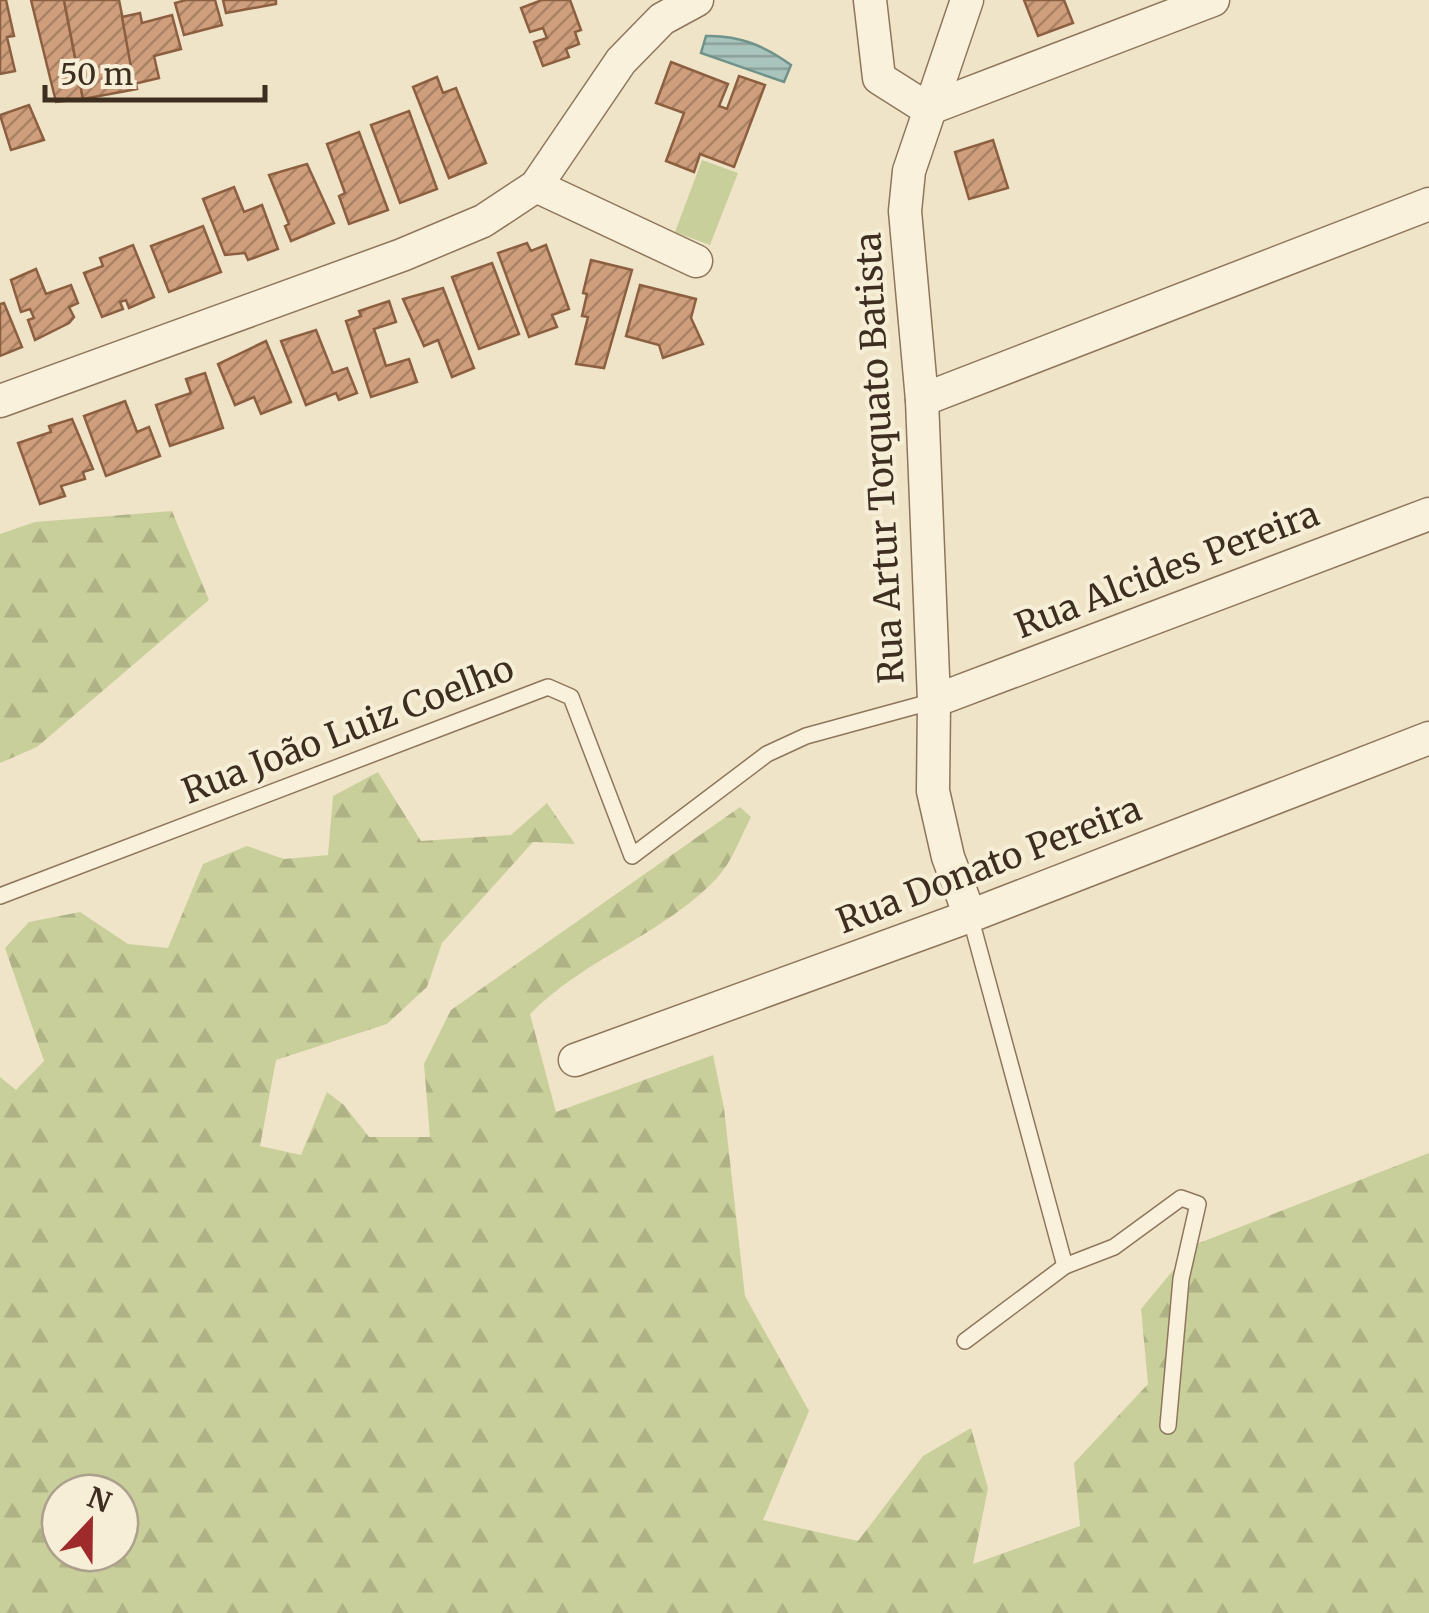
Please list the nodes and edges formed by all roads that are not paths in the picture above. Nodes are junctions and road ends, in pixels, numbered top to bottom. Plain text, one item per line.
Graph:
1 (697, 0) edge
2 (870, 0) edge
3 (967, 0) edge
4 (1213, 0) edge
5 (928, 109) junction
6 (536, 186) junction
7 (1429, 204) edge
8 (696, 260) dead end
9 (922, 400) junction
10 (0, 401) edge
11 (1429, 514) edge
12 (934, 702) junction
13 (1429, 738) edge
14 (0, 896) edge
15 (970, 916) junction
16 (575, 1060) dead end
17 (1065, 1266) junction
18 (965, 1341) dead end
19 (1168, 1426) dead end

1 - 6 street
2 - 5 street
3 - 5 street, Rua Artur Torquato Batista
4 - 5 street
5 - 9 street, Rua Artur Torquato Batista
6 - 8 street
6 - 10 street
7 - 9 street
9 - 12 street, Rua Artur Torquato Batista
11 - 12 street, Rua Alcides Pereira
12 - 14 lane, Rua João Luiz Coelho
12 - 15 street, Rua Artur Torquato Batista
13 - 15 street, Rua Donato Pereira
15 - 16 street, Rua Donato Pereira
15 - 17 lane
17 - 18 lane
17 - 19 lane

